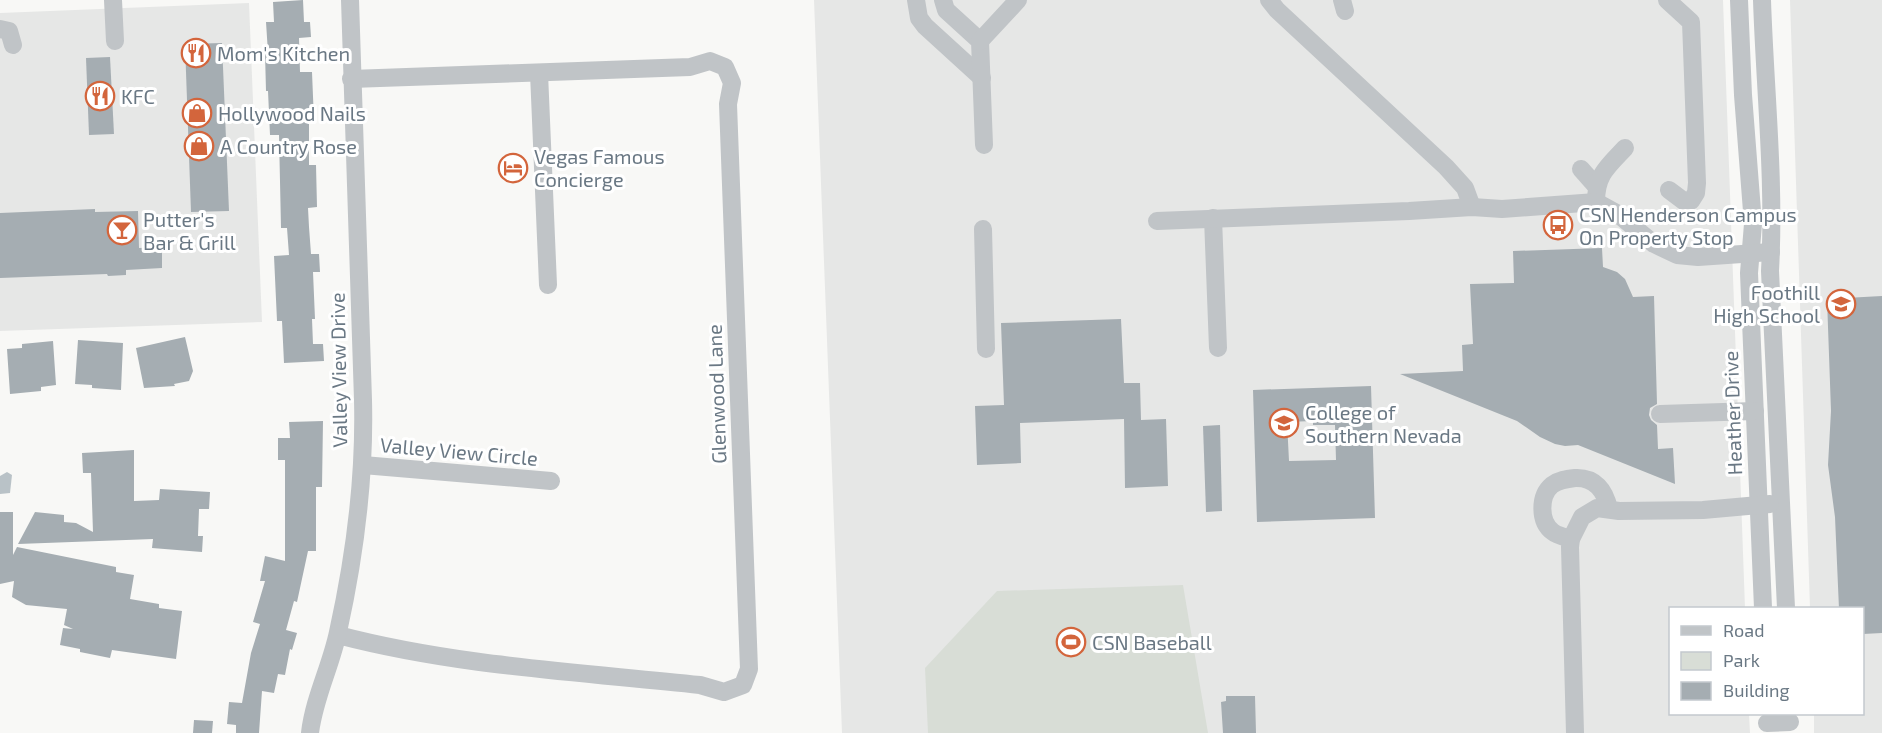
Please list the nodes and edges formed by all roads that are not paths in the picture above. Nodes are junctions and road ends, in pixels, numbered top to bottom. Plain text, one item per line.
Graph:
1 (113, 0) edge
2 (350, 0) edge
3 (916, 0) edge
4 (943, 0) edge
5 (1018, 0) edge
6 (1269, 0) edge
7 (1667, 0) edge
8 (1739, 0) edge
9 (1761, 0) edge
10 (0, 28) edge
11 (115, 41) dead end
12 (980, 41) junction
13 (13, 45) dead end
14 (539, 73) junction
15 (982, 78) junction
16 (351, 79) junction
17 (984, 145) dead end
18 (1625, 148) dead end
19 (1581, 169) dead end
20 (1670, 190) dead end
21 (1596, 194) junction
22 (1472, 207) junction
23 (1213, 218) junction
24 (1157, 221) dead end
25 (983, 229) dead end
26 (1771, 252) junction
27 (1751, 254) junction
28 (548, 285) dead end
29 (1218, 348) dead end
30 (986, 349) dead end
31 (1755, 411) junction
32 (1660, 414) dead end
33 (363, 465) junction
34 (551, 482) dead end
35 (1781, 503) junction
36 (1759, 505) junction
37 (1609, 509) junction
38 (1571, 538) junction
39 (1762, 607) edge
40 (1786, 607) edge
41 (338, 635) junction
42 (1767, 723) edge
43 (1790, 723) edge
44 (310, 733) edge
45 (1575, 733) edge

1 - 11 street
2 - 16 street, Valley View Drive
3 - 15 street
4 - 12 street
5 - 12 street
6 - 22 street
7 - 20 street
8 - 27 street, Heather Drive
9 - 26 street
10 - 13 street
12 - 15 street
14 - 16 street, Glenwood Lane
14 - 28 street
14 - 41 street, Glenwood Lane
15 - 17 street
16 - 33 street, Valley View Drive
18 - 21 street
19 - 21 street
21 - 22 street
21 - 27 street
22 - 23 street
23 - 24 street
23 - 29 street
25 - 30 street
26 - 27 street
26 - 35 street
27 - 31 street, Heather Drive
31 - 32 street
31 - 36 street, Heather Drive
33 - 34 street, Valley View Circle
33 - 41 street, Valley View Drive
35 - 36 street
35 - 40 street
36 - 37 street
36 - 39 street, Heather Drive
37 - 38 street
37 - 38 street
38 - 45 street
41 - 44 street, Valley View Drive
42 - 43 street

